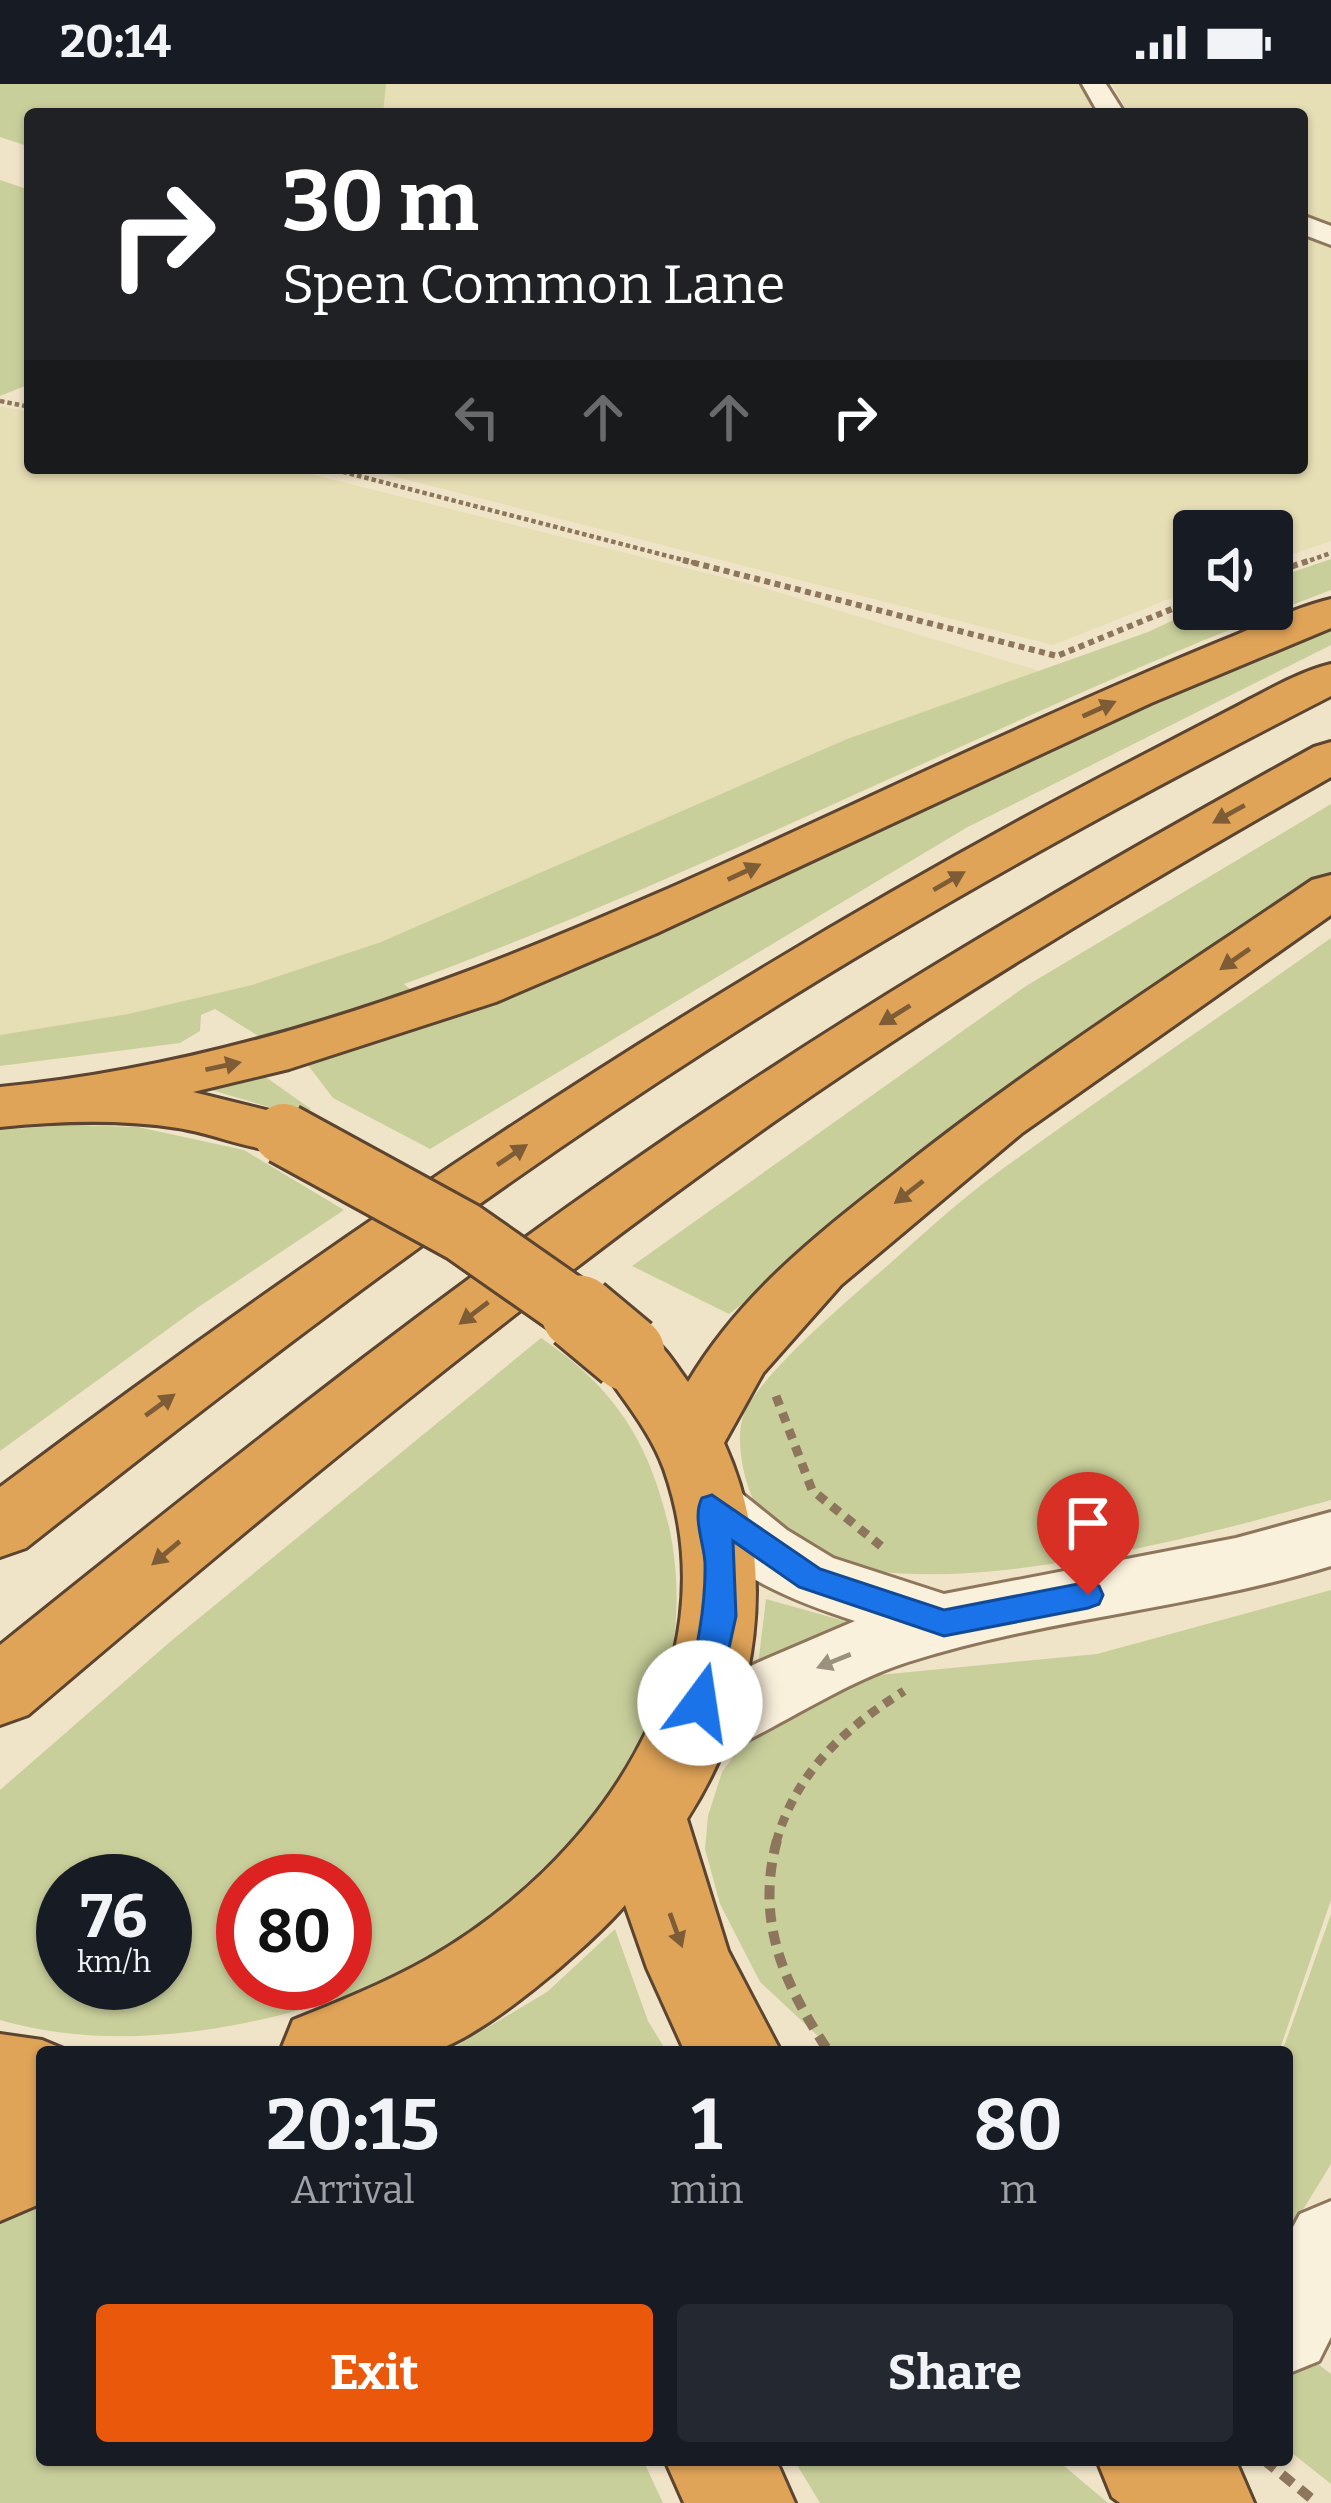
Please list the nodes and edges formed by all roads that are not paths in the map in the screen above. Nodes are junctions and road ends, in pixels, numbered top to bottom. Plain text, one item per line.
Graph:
1 (1331, 612) edge
2 (1331, 678) edge
3 (1331, 757) edge
4 (1331, 891) edge
5 (68, 1101) junction
6 (0, 1107) edge
7 (701, 1474) junction
8 (0, 1527) edge
9 (1331, 1539) edge
10 (944, 1623) junction
11 (0, 1691) edge
12 (691, 1733) junction
13 (645, 1817) junction
14 (339, 2046) edge
15 (733, 2046) edge
16 (0, 2080) edge
17 (36, 2085) edge
18 (36, 2156) edge
19 (0, 2174) edge
20 (1331, 2245) edge
21 (1293, 2318) edge
22 (720, 2466) edge
23 (1156, 2466) edge
24 (742, 2503) edge
25 (1201, 2503) edge

5 -> 1 highway
8 -> 2 highway
3 -> 11 highway
4 -> 7 highway
5 - 6 highway
5 - 7 highway, bridge
7 - 10 street
7 - 12 highway
9 - 10 street
10 -> 12 street
12 - 13 highway
13 - 14 highway
13 -> 15 highway
16 - 17 highway
18 - 19 highway
20 - 21 street
22 - 24 highway
23 - 25 highway

